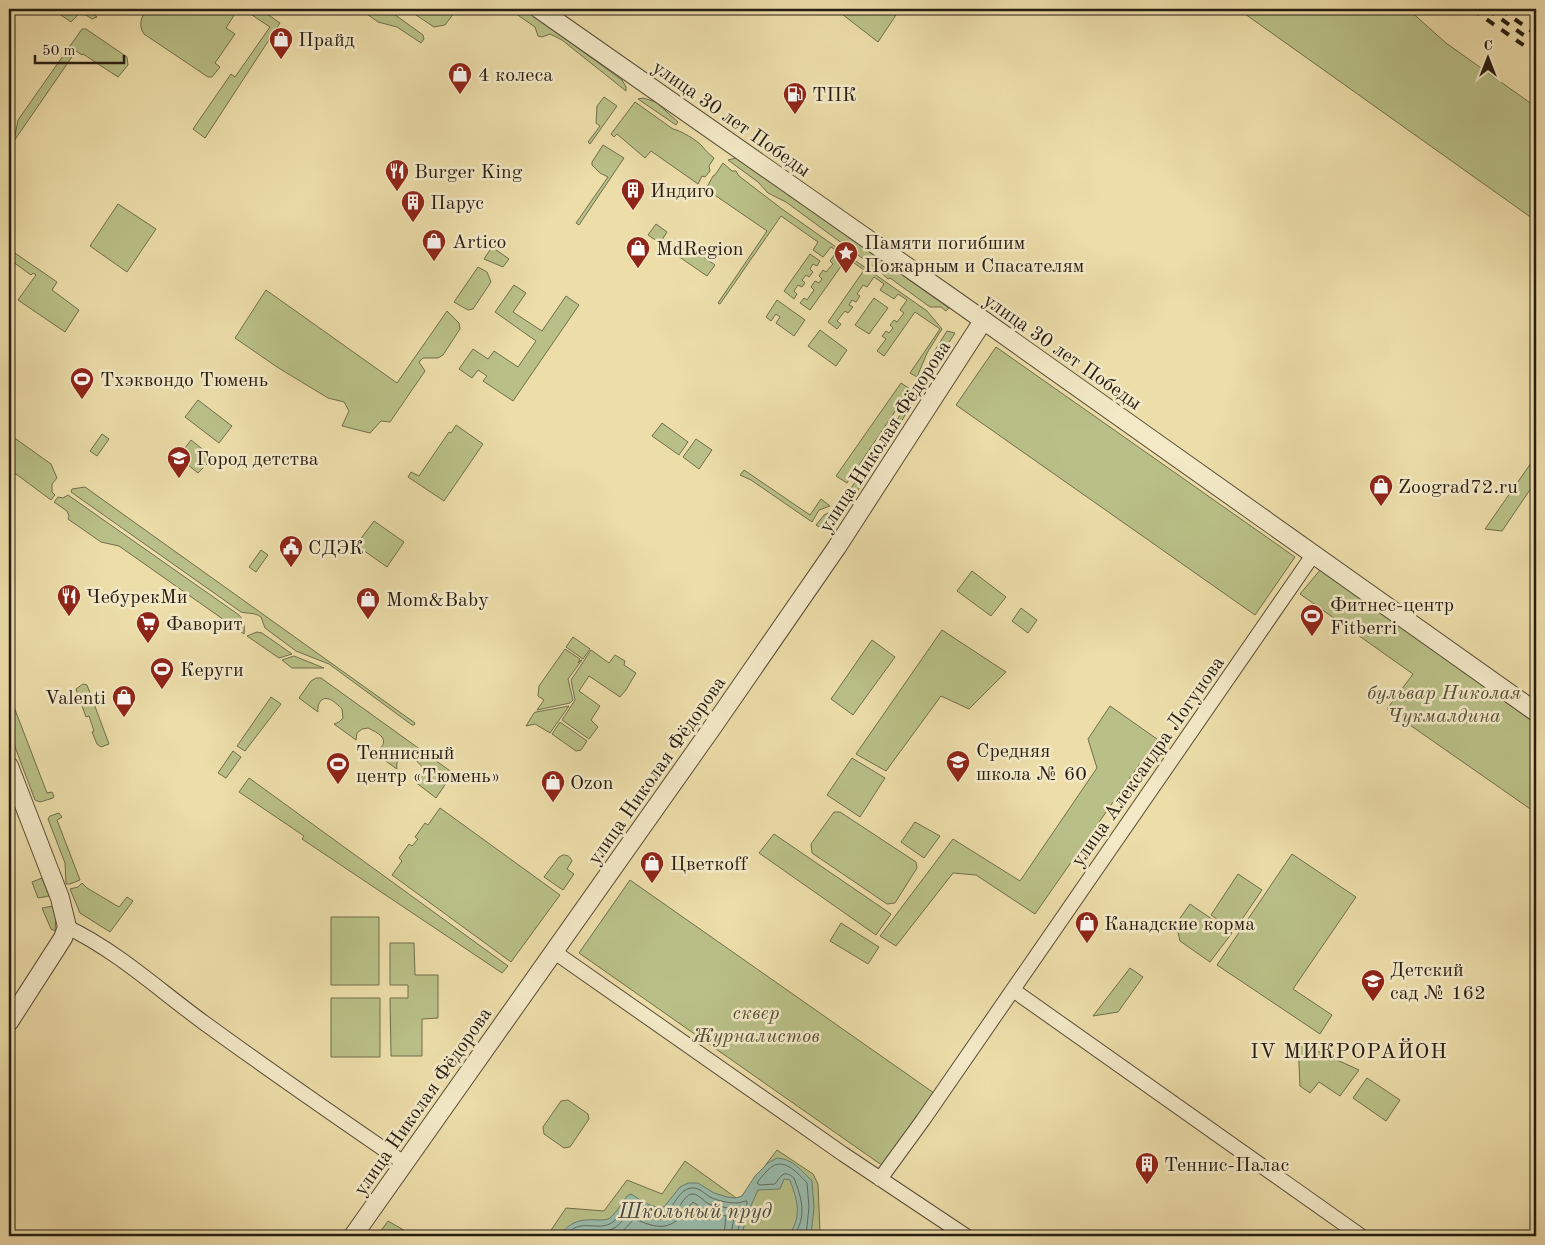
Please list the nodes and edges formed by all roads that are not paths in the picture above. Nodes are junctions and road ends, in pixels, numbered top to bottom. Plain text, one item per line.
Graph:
1 (540, 9) edge
2 (983, 321) junction
3 (1313, 554) junction
4 (1536, 712) edge
5 (9, 766) edge
6 (67, 927) junction
7 (554, 951) junction
8 (1013, 990) junction
9 (9, 1022) edge
10 (404, 1163) junction
11 (880, 1179) junction
12 (353, 1236) edge
13 (966, 1236) edge
14 (1361, 1236) edge

1 - 2 street, улица 30 лет Победы
2 - 3 street, улица 30 лет Победы
2 - 7 street, улица Николая Фёдорова
3 - 4 street, улица 30 лет Победы
3 - 8 street, улица Александра Логунова
5 - 6 street
6 - 9 street
6 - 10 street
7 - 10 street, улица Николая Фёдорова
7 - 11 street
8 - 11 street, улица Александра Логунова
8 - 14 street
10 - 12 street, улица Николая Фёдорова
11 - 13 street

